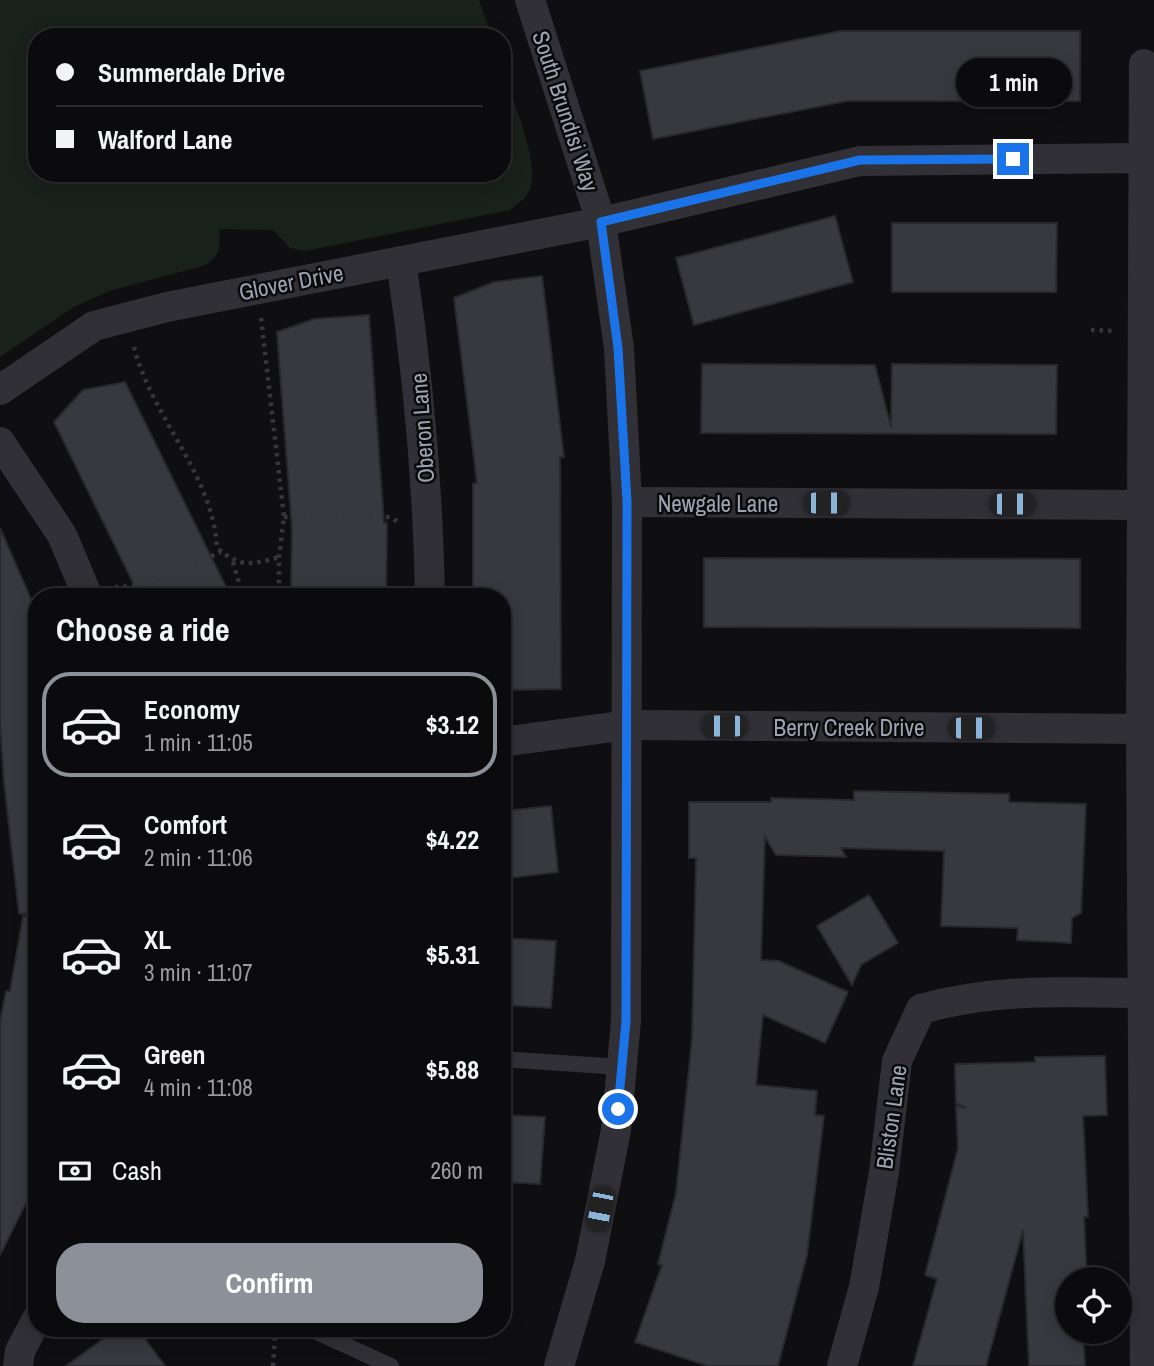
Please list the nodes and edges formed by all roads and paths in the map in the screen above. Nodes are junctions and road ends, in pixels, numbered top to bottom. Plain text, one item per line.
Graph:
1 (530, 0) edge
2 (1144, 64) dead end
3 (1144, 158) junction
4 (601, 222) junction
5 (401, 261) junction
6 (261, 317) dead end
7 (133, 343) dead end
8 (0, 390) edge
9 (0, 442) edge
10 (627, 502) junction
11 (1144, 505) junction
12 (284, 517) junction
13 (402, 524) dead end
14 (221, 552) junction
15 (279, 557) junction
16 (233, 562) junction
17 (93, 588) edge
18 (124, 588) edge
19 (240, 588) edge
20 (279, 588) edge
21 (430, 588) edge
22 (628, 725) junction
23 (1147, 729) edge
24 (511, 741) edge
25 (1144, 993) junction
26 (511, 1060) edge
27 (621, 1067) junction
28 (28, 1336) edge
29 (275, 1337) edge
30 (328, 1337) edge
31 (18, 1366) edge
32 (273, 1366) edge
33 (391, 1366) edge
34 (559, 1366) edge
35 (842, 1366) edge
36 (1145, 1366) edge

1 - 4 street, South Brundisi Way
2 - 3 street
3 - 4 street, Glover Drive
3 - 11 street
4 - 5 street, Glover Drive
4 - 10 street, South Brundisi Way
5 - 8 street, Glover Drive
5 - 21 street, Oberon Lane
6 - 12 path
7 - 14 path
9 - 17 street
10 - 11 street, Newgale Lane
10 - 22 street, South Brundisi Way
11 - 23 street
12 - 13 path
12 - 15 path
14 - 16 path
14 - 18 path
15 - 16 path
15 - 20 path
16 - 19 path
22 - 23 street, Berry Creek Drive
22 - 24 street, Berry Creek Drive
22 - 27 street, South Brundisi Way
23 - 25 street
25 - 35 street, Bliston Lane
25 - 36 street
26 - 27 lane
27 - 34 street, South Brundisi Way
28 - 31 street
29 - 32 path
30 - 33 lane

